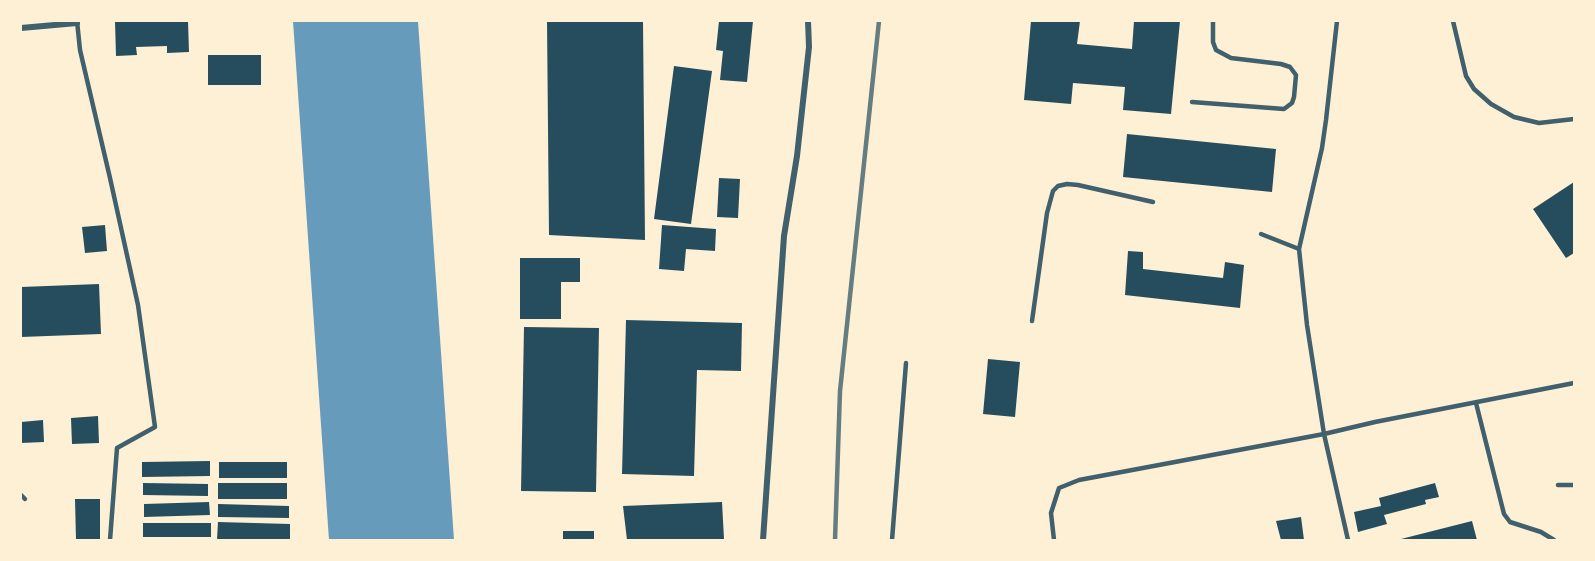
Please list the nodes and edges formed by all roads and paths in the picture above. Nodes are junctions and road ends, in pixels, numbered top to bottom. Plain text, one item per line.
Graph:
1 (808, 21) edge
2 (1213, 21) edge
3 (1337, 21) edge
4 (1454, 21) edge
5 (77, 22) edge
6 (21, 27) edge
7 (1192, 102) dead end
8 (1574, 118) edge
9 (1153, 202) dead end
10 (1261, 234) dead end
11 (1299, 249) junction
12 (1032, 321) dead end
13 (906, 363) dead end
14 (1574, 383) edge
15 (1476, 403) junction
16 (1324, 434) junction
17 (1558, 485) dead end
18 (1574, 485) edge
19 (110, 540) edge
20 (764, 540) edge
21 (892, 540) edge
22 (1054, 540) edge
23 (1348, 540) edge
24 (1554, 540) edge

1 - 20 street
2 - 7 lane
3 - 11 lane
4 - 8 lane
5 - 6 street
5 - 19 lane
9 - 12 lane
10 - 11 lane
11 - 16 lane
13 - 21 lane
14 - 15 lane
15 - 16 lane
15 - 24 lane
16 - 22 lane
16 - 23 lane
17 - 18 lane

